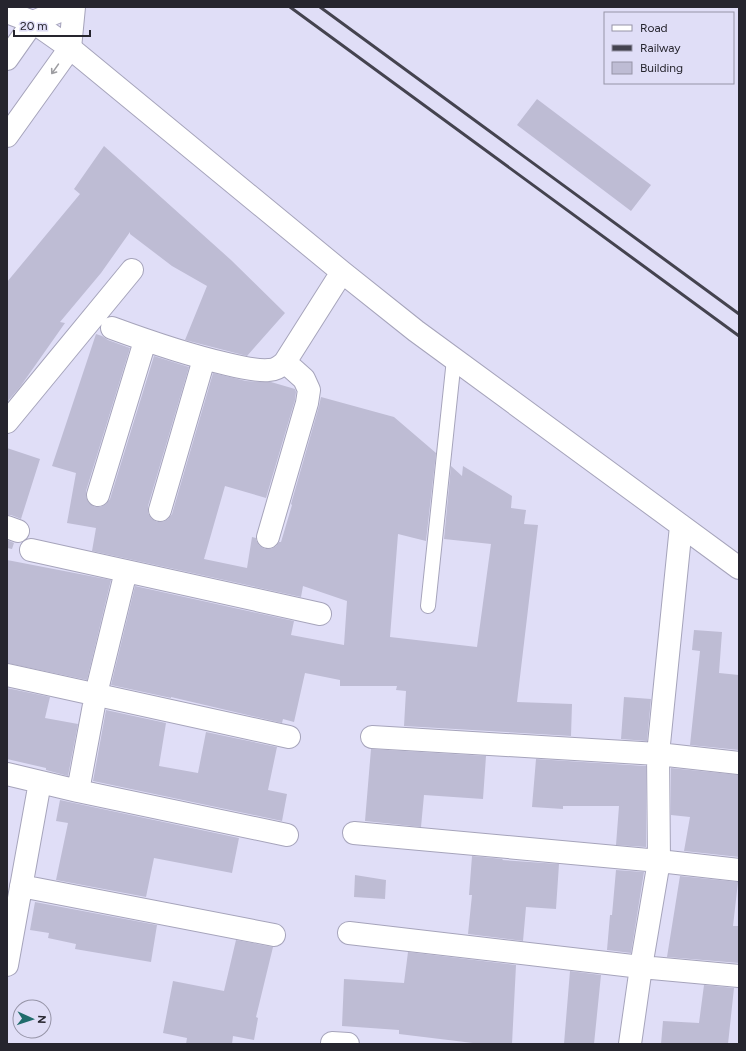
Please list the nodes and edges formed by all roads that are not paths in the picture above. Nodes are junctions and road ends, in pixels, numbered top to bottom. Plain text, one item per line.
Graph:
1 (69, 7) edge
2 (74, 7) edge
3 (7, 12) edge
4 (33, 22) junction
5 (70, 48) junction
6 (7, 59) edge
7 (7, 136) edge
8 (132, 270) dead end
9 (342, 272) junction
10 (112, 328) dead end
11 (144, 340) junction
12 (204, 359) junction
13 (454, 359) junction
14 (285, 362) junction
15 (7, 422) edge
16 (98, 495) dead end
17 (160, 510) dead end
18 (681, 526) junction
19 (268, 537) dead end
20 (31, 550) dead end
21 (739, 568) edge
22 (126, 571) junction
23 (428, 606) dead end
24 (320, 614) dead end
25 (7, 675) edge
26 (96, 694) junction
27 (289, 737) dead end
28 (372, 737) dead end
29 (658, 754) junction
30 (739, 763) edge
31 (7, 774) edge
32 (40, 782) junction
33 (78, 791) junction
34 (354, 833) dead end
35 (287, 835) dead end
36 (659, 860) junction
37 (739, 870) edge
38 (21, 886) junction
39 (349, 933) dead end
40 (274, 935) dead end
41 (8, 955) edge
42 (641, 967) junction
43 (739, 976) edge
44 (630, 1044) edge

1 - 4 street
2 - 5 street
3 - 4 street
4 - 5 street
4 - 6 street
5 -> 7 street
5 - 9 street
8 - 15 street
9 - 13 street
9 - 14 street
10 - 11 street
11 - 12 street
11 - 16 street
12 - 14 street
12 - 17 street
13 - 18 street
13 - 23 lane
14 - 19 street
18 - 21 street
18 - 29 street
20 - 22 street
22 - 24 street
22 - 26 street
25 - 26 street
26 - 27 street
26 - 33 street
28 - 29 street
29 - 30 street
29 - 36 street
31 - 32 street
32 - 33 street
32 - 38 street
33 - 35 street
34 - 36 street
36 - 37 street
36 - 42 street
38 - 40 street
38 - 41 street
39 - 42 street
42 - 43 street
42 - 44 street

